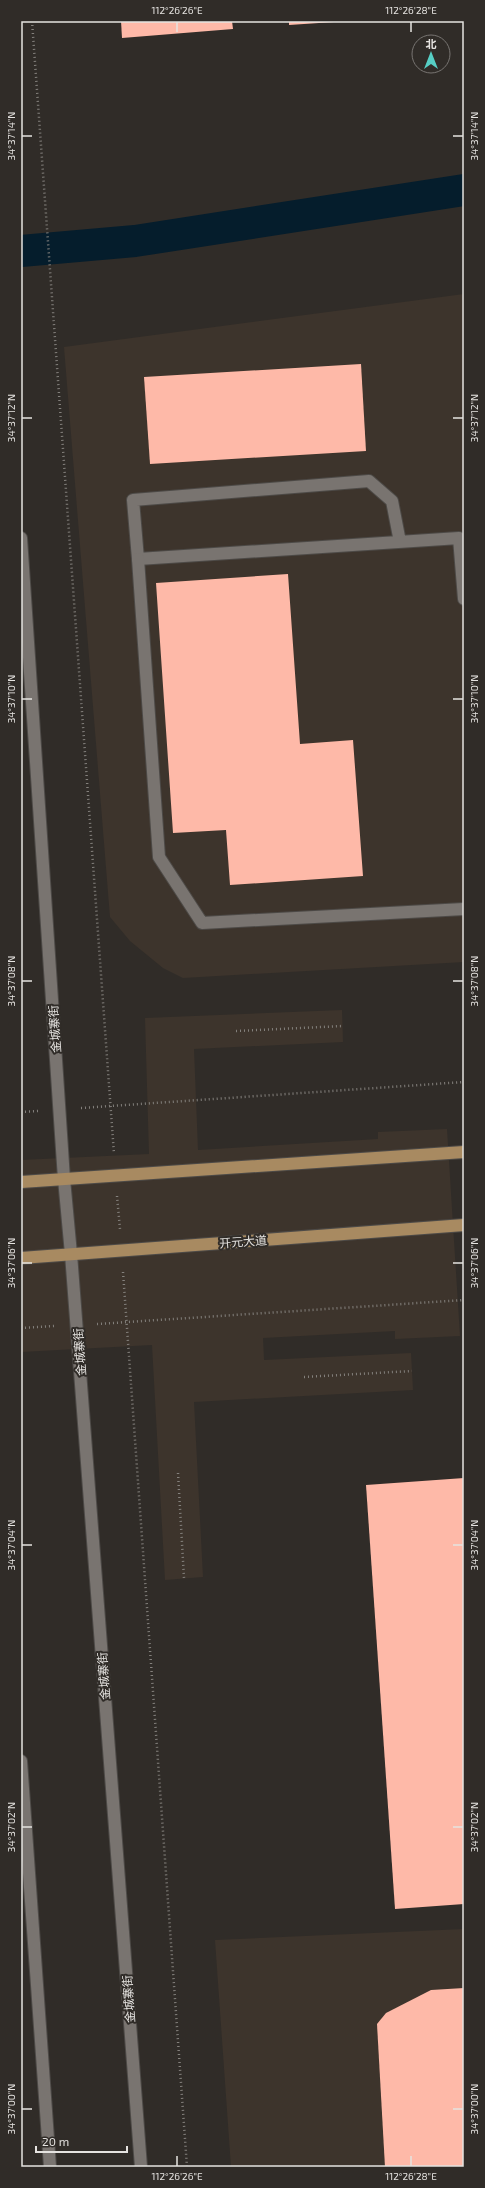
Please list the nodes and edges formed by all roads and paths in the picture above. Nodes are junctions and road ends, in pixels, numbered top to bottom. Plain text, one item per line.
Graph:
1 (32, 21) edge
2 (53, 310) dead end
3 (21, 538) edge
4 (400, 542) junction
5 (138, 559) junction
6 (464, 599) edge
7 (464, 909) edge
8 (342, 1026) dead end
9 (236, 1030) dead end
10 (464, 1082) edge
11 (59, 1109) junction
12 (21, 1112) edge
13 (464, 1152) edge
14 (64, 1179) junction
15 (21, 1182) edge
16 (464, 1225) edge
17 (71, 1254) junction
18 (21, 1258) edge
19 (464, 1300) edge
20 (77, 1325) junction
21 (21, 1328) edge
22 (412, 1372) dead end
23 (304, 1377) dead end
24 (178, 1473) dead end
25 (184, 1578) dead end
26 (21, 1761) edge
27 (50, 2167) edge
28 (141, 2167) edge

1 - 2 path
3 - 11 main road, 金城寨街
4 - 5 main road
4 - 5 main road
4 - 6 main road
5 - 7 main road
8 - 9 path
10 - 11 path
11 - 12 path
11 - 14 main road, 金城寨街
13 - 14 main road
14 - 15 main road
14 - 17 main road, 金城寨街
16 - 17 main road, 开元大道
17 - 18 main road, 开元大道
17 - 20 main road, 金城寨街
19 - 20 path
20 - 21 path
20 - 28 main road, 金城寨街
22 - 23 path
24 - 25 path
26 - 27 main road

